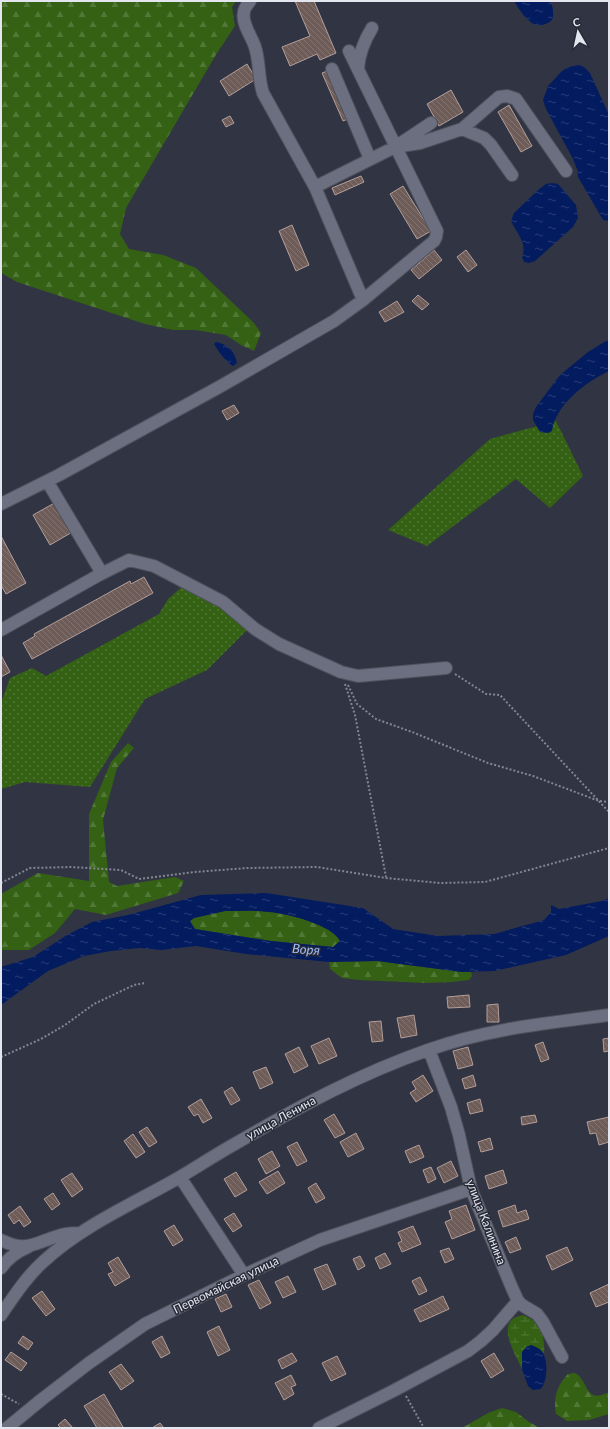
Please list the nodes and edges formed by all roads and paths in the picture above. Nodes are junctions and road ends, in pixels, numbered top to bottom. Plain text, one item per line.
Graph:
1 (250, 1) edge
2 (372, 28) dead end
3 (349, 51) dead end
4 (332, 69) dead end
5 (358, 70) junction
6 (431, 123) dead end
7 (462, 129) junction
8 (395, 147) junction
9 (370, 158) junction
10 (566, 171) dead end
11 (512, 175) dead end
12 (315, 186) junction
13 (363, 300) junction
14 (47, 481) junction
15 (1, 504) edge
16 (99, 575) junction
17 (1, 630) edge
18 (446, 668) joint
19 (341, 672) junction
20 (600, 801) junction
21 (609, 802) edge
22 (609, 812) edge
23 (609, 848) edge
24 (386, 878) junction
25 (1, 883) edge
26 (145, 983) dead end
27 (609, 1015) edge
28 (429, 1050) junction
29 (1, 1057) edge
30 (180, 1177) junction
31 (471, 1189) junction
32 (83, 1232) junction
33 (1, 1240) edge
34 (29, 1247) junction
35 (1, 1268) edge
36 (244, 1275) junction
37 (518, 1300) junction
38 (2, 1310) edge
39 (562, 1357) dead end
40 (400, 1387) junction
41 (1, 1394) edge
42 (29, 1410) junction
43 (8, 1428) edge
44 (319, 1428) edge
45 (424, 1428) edge

1 - 12 street
2 - 5 street
3 - 5 street
4 - 9 street
5 - 8 street
6 - 8 street
7 - 8 street
7 - 10 street
7 - 11 street
8 - 9 street
8 - 13 street
9 - 12 street
12 - 13 street
13 - 14 street
14 - 15 street
14 - 16 street
16 - 17 street
16 - 19 street
18 - 19 street
18 - 20 path
19 - 20 path
19 - 24 path
20 - 21 path
20 - 22 path
23 - 24 path
24 - 25 path
26 - 29 path
27 - 28 street, улица Ленина
28 - 30 street, улица Ленина
28 - 31 street, улица Калинина
30 - 32 street, улица Ленина
30 - 36 street
31 - 36 street, Первомайская улица
31 - 37 street, улица Калинина
32 - 34 street
32 - 38 street, улица Ленина
33 - 34 street
34 - 35 street
36 - 42 street, Первомайская улица
37 - 39 street
37 - 40 street
40 - 44 street
40 - 45 path
41 - 42 path
42 - 43 street, Первомайская улица

